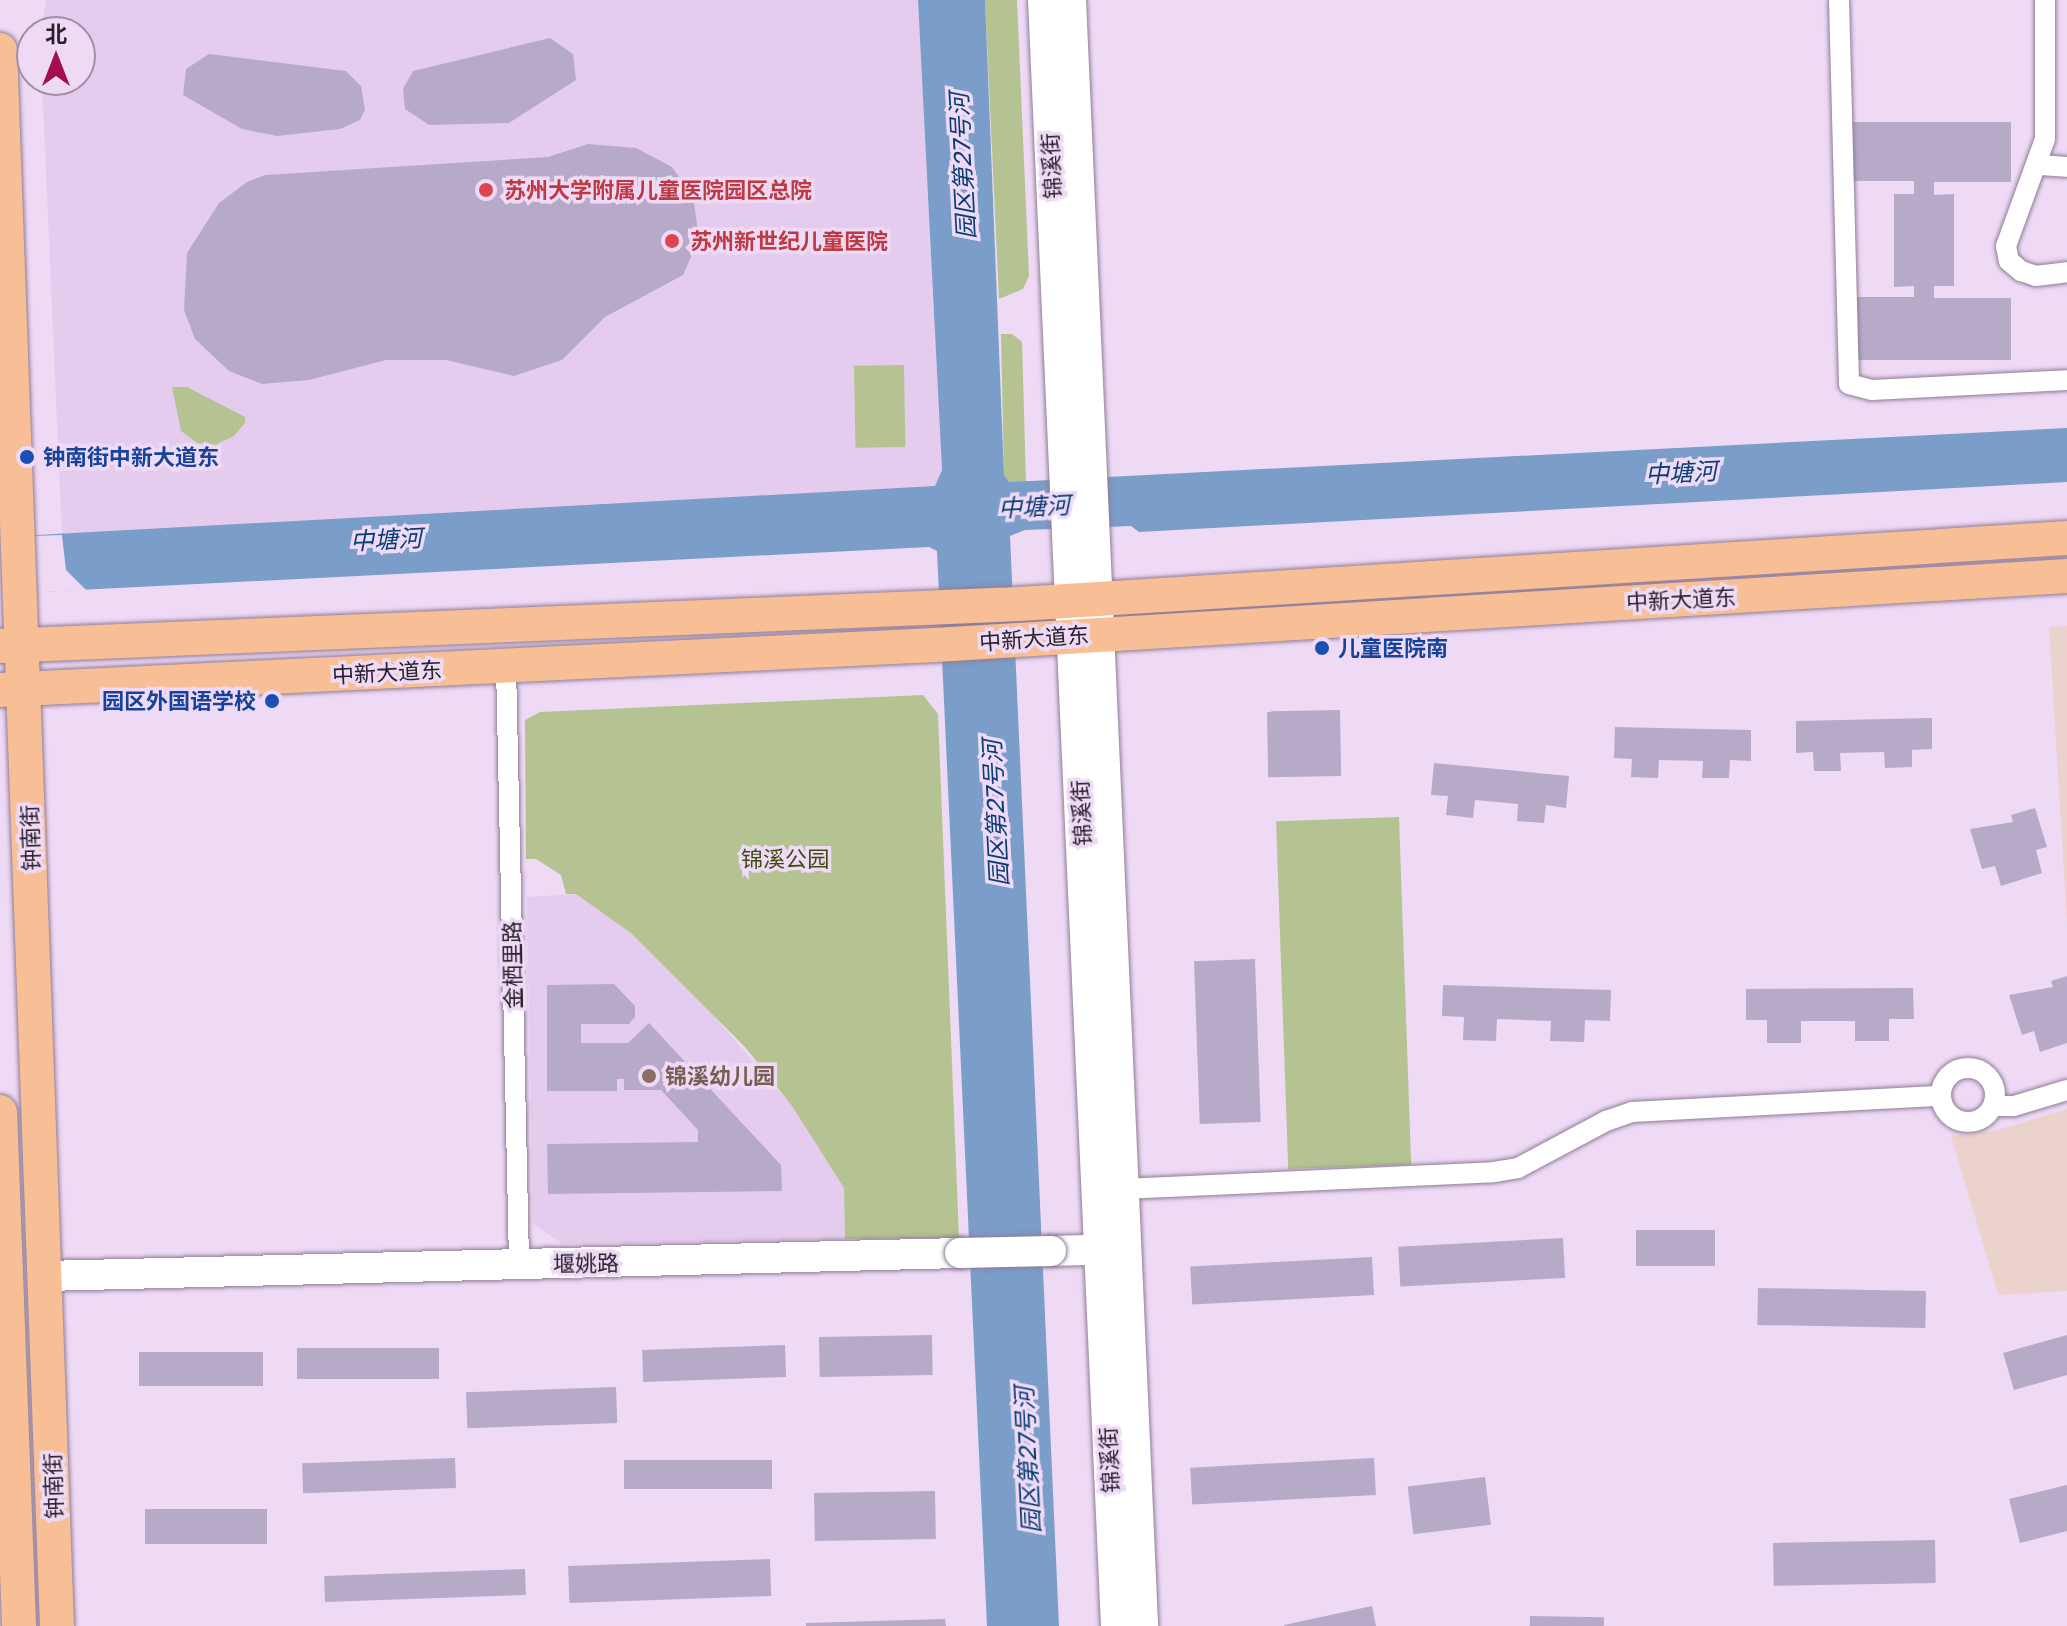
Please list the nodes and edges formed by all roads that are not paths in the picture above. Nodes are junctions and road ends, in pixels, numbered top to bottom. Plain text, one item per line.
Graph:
1 (1043, 0) edge
2 (1071, 0) edge
3 (1839, 0) edge
4 (2045, 0) edge
5 (0, 50) edge
6 (2040, 165) junction
7 (2067, 167) edge
8 (2067, 272) edge
9 (2067, 380) edge
10 (1078, 474) junction
11 (2067, 538) edge
12 (2067, 576) edge
13 (1084, 599) junction
14 (1086, 635) junction
15 (12, 645) edge
16 (506, 666) junction
17 (12, 690) edge
18 (2067, 1090) edge
19 (1941, 1096) junction
20 (1993, 1106) junction
21 (0, 1112) edge
22 (1123, 1189) junction
23 (1113, 1250) junction
24 (519, 1264) junction
25 (45, 1276) junction
26 (3, 1277) edge
27 (19, 1626) edge
28 (57, 1626) edge
29 (1116, 1626) edge
30 (1143, 1626) edge

1 - 10 main road, 锦溪街
2 - 10 main road, 锦溪街
3 - 9 street
4 - 6 street
5 - 15 main road, 钟南街
6 - 7 street
6 - 8 street
10 - 13 main road, 锦溪街
11 - 13 main road, 中新大道东
12 - 14 main road, 中新大道东
13 - 14 main road, 锦溪街
13 - 15 main road, 中新大道东
14 - 16 main road, 中新大道东
14 - 22 main road, 锦溪街
14 - 23 main road, 锦溪街
15 - 17 main road, 钟南街
16 - 17 main road, 中新大道东
16 - 24 street, 金栖里路
17 - 25 main road, 钟南街
18 - 20 street
19 - 20 street
19 - 20 street
19 - 22 street
21 - 26 main road, 钟南街
22 - 23 main road, 锦溪街
23 - 24 main road, 堰姚路, bridge
23 - 29 main road, 锦溪街
23 - 30 main road, 锦溪街
24 - 25 main road, 堰姚路
25 - 28 main road, 钟南街
26 - 27 main road, 钟南街

